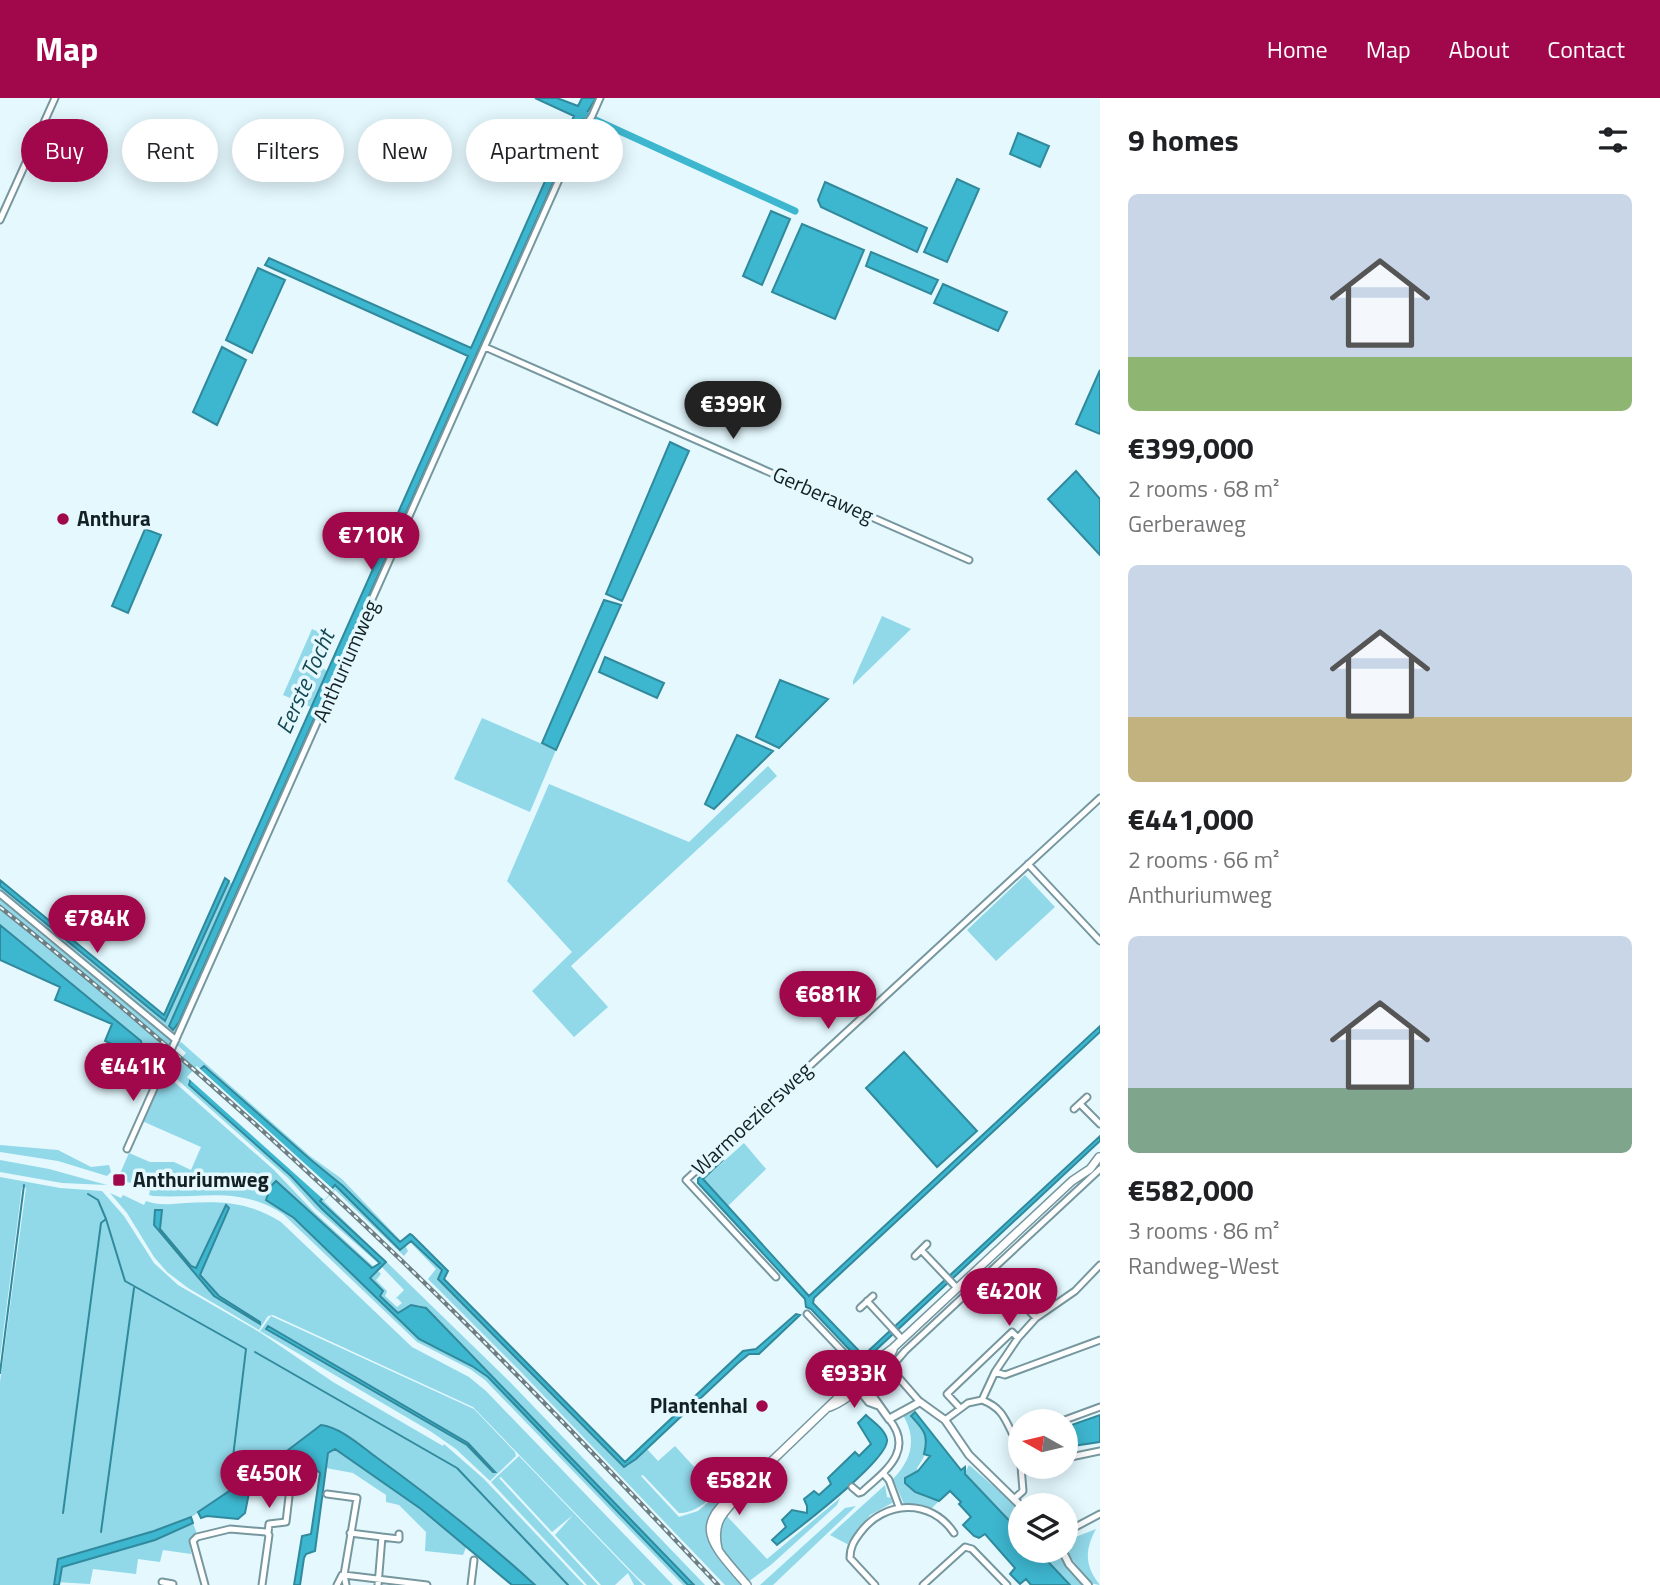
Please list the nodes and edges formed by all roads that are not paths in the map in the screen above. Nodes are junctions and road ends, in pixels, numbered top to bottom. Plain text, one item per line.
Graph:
1 (55, 98) edge
2 (600, 98) edge
3 (0, 220) edge
4 (485, 347) junction
5 (969, 560) dead end
6 (1100, 798) edge
7 (1028, 864) junction
8 (0, 894) edge
9 (1100, 941) edge
10 (176, 1040) junction
11 (1087, 1097) dead end
12 (1080, 1104) junction
13 (1074, 1109) dead end
14 (1100, 1124) edge
15 (127, 1149) dead end
16 (1099, 1156) edge
17 (1100, 1169) edge
18 (1094, 1175) junction
19 (1100, 1181) edge
20 (927, 1244) dead end
21 (921, 1250) junction
22 (915, 1256) dead end
23 (1100, 1265) edge
24 (992, 1270) junction
25 (776, 1277) dead end
26 (952, 1282) junction
27 (873, 1296) dead end
28 (867, 1301) junction
29 (860, 1308) dead end
30 (807, 1314) dead end
31 (1036, 1318) junction
32 (1018, 1338) junction
33 (902, 1339) junction
34 (1100, 1340) edge
35 (995, 1372) junction
36 (866, 1375) junction
37 (857, 1385) junction
38 (982, 1400) junction
39 (920, 1402) junction
40 (1100, 1407) edge
41 (960, 1408) junction
42 (1078, 1415) edge
43 (889, 1419) junction
44 (946, 1420) junction
45 (1008, 1424) edge
46 (1100, 1451) edge
47 (1078, 1456) edge
48 (883, 1473) junction
49 (852, 1487) dead end
50 (290, 1488) dead end
51 (1010, 1493) edge
52 (327, 1494) dead end
53 (898, 1507) junction
54 (1100, 1514) edge
55 (1078, 1526) edge
56 (954, 1532) dead end
57 (268, 1533) junction
58 (350, 1533) junction
59 (399, 1534) dead end
60 (382, 1537) junction
61 (474, 1560) dead end
62 (1068, 1563) edge
63 (345, 1575) junction
64 (162, 1582) dead end
65 (378, 1582) edge
66 (173, 1584) edge
67 (182, 1585) edge
68 (205, 1585) edge
69 (262, 1585) edge
70 (337, 1585) edge
71 (346, 1585) edge
72 (427, 1585) edge
73 (471, 1585) edge
74 (747, 1585) edge
75 (874, 1585) edge
76 (923, 1585) edge
77 (1007, 1585) edge
78 (1088, 1585) edge

1 - 3 street
2 - 4 street, Anthuriumweg
4 - 5 street, Gerberaweg
4 - 10 street, Anthuriumweg
6 - 7 street, Warmoeziersweg
7 - 9 street
7 - 25 street, Warmoeziersweg
8 - 10 street
10 - 15 street, Anthuriumweg
11 - 12 street
12 - 13 street
12 - 14 street
16 - 26 main road
17 - 18 street
18 - 19 street
18 - 24 street
20 - 21 street
21 - 22 street
21 - 26 street
23 - 31 street
24 - 31 street
24 - 39 street
26 - 33 main road
27 - 28 street
28 - 29 street
28 - 33 street
30 - 36 street
31 - 32 street
32 - 35 street
32 - 41 street
33 - 36 main road
34 - 35 street
35 - 38 street
36 - 37 main road
37 - 43 street
37 - 74 main road
38 - 41 street
38 - 45 street
39 - 43 street
39 - 44 street
40 - 42 street
41 - 44 street
43 - 48 street
44 - 51 street
46 - 47 street
48 - 49 street
48 - 53 street
50 - 57 street
52 - 58 street
53 - 56 street
53 - 75 street
54 - 55 street
57 - 68 street
57 - 69 street
58 - 60 street
58 - 63 street
59 - 60 street
60 - 65 street
61 - 73 street
62 - 78 street
63 - 65 street
63 - 70 street
63 - 71 street
64 - 66 street
65 - 72 street
66 - 67 street
76 - 77 street

